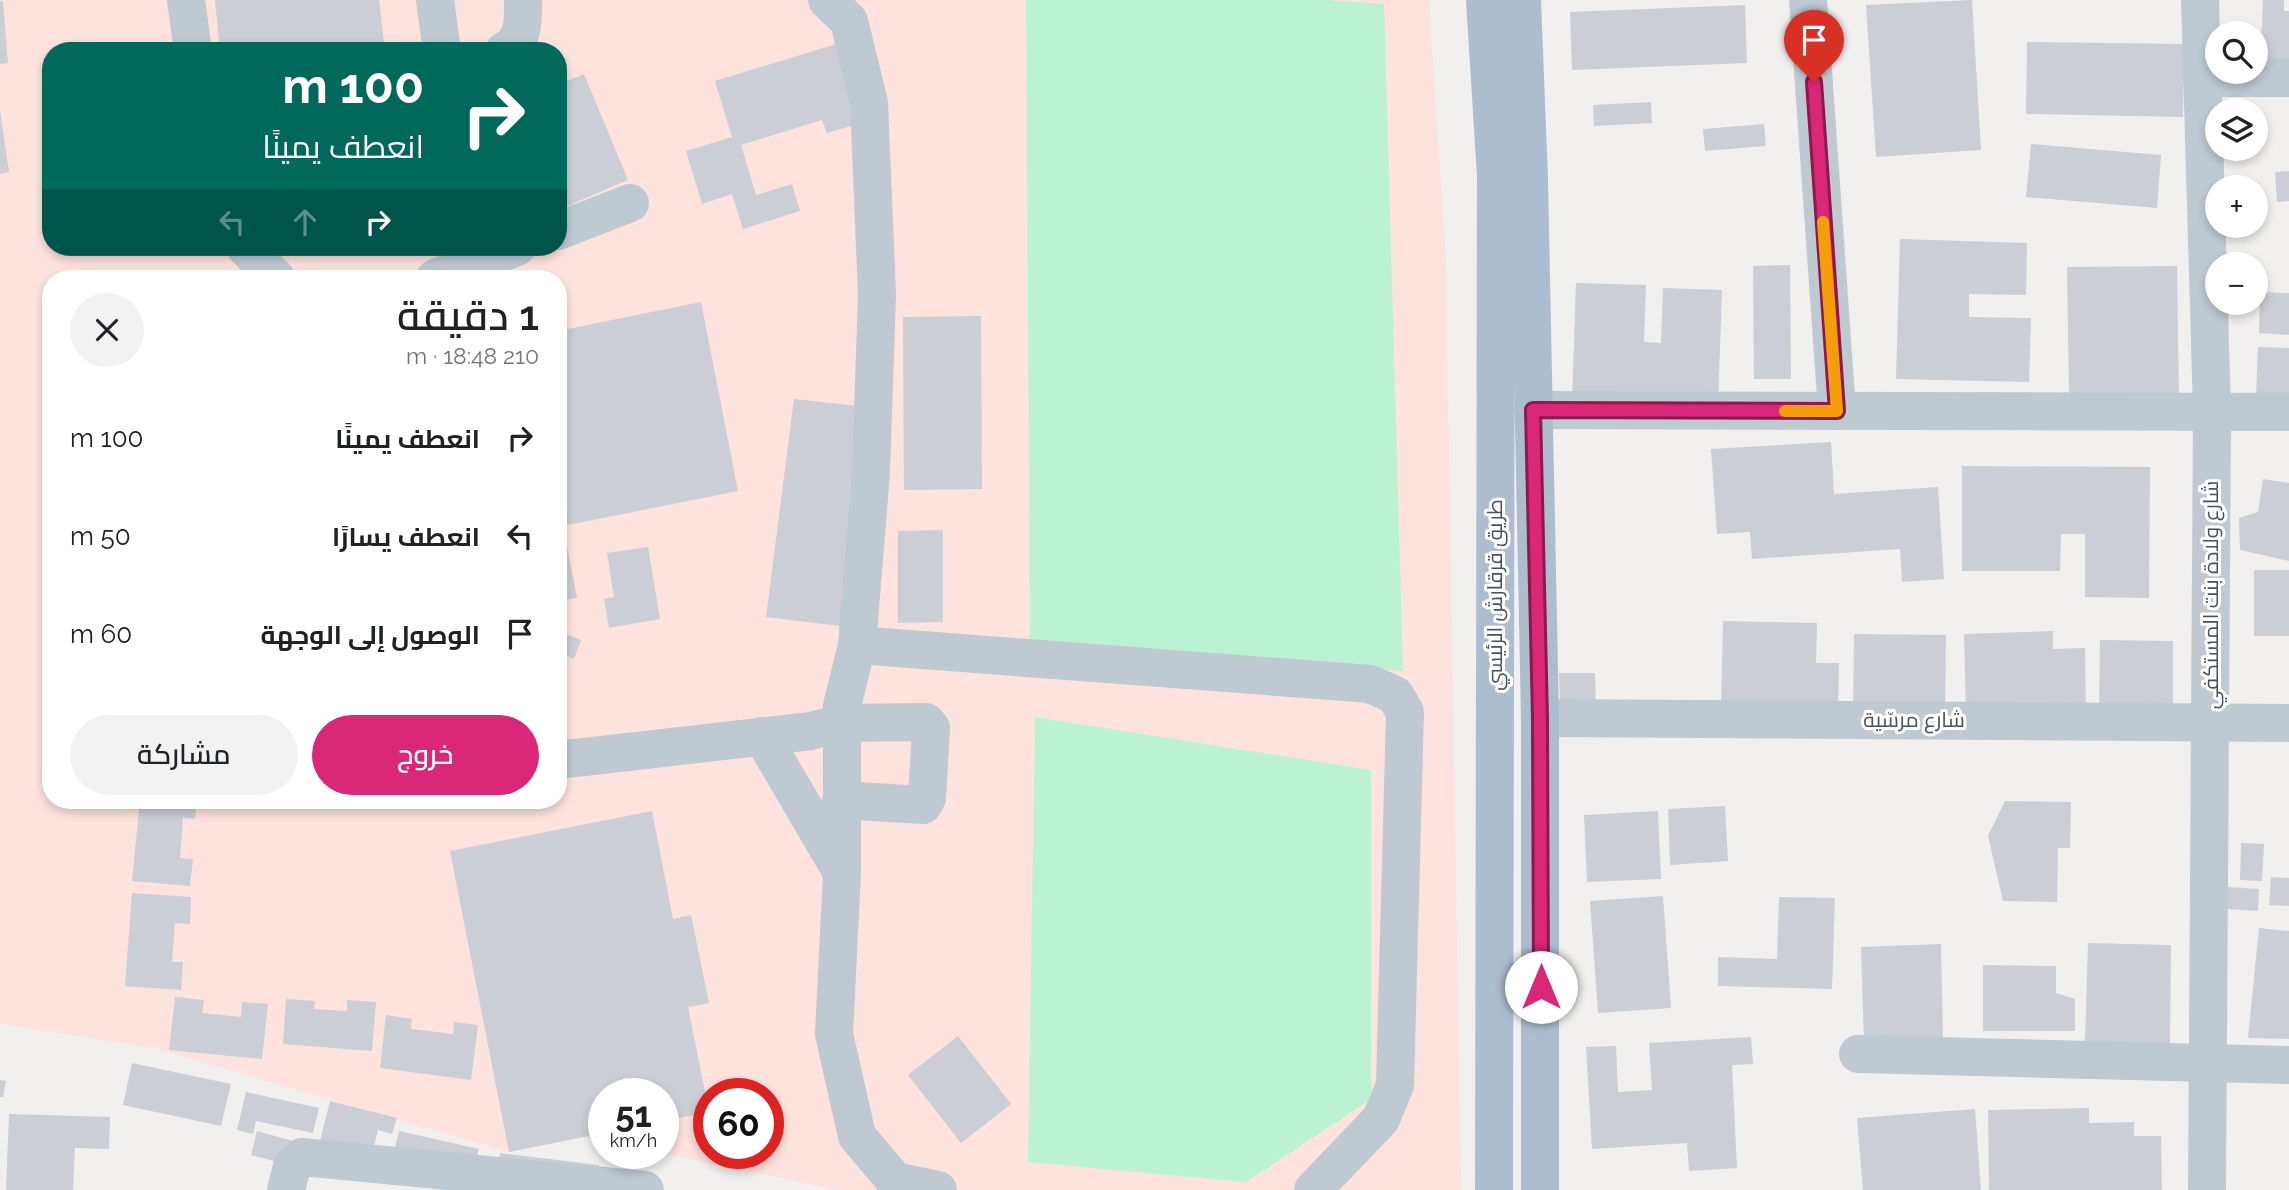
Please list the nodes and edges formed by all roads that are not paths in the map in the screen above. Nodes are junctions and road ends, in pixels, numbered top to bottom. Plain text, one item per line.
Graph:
1 (186, 0) edge
2 (435, 0) edge
3 (523, 0) edge
4 (827, 0) edge
5 (1485, 0) edge
6 (1522, 0) edge
7 (1808, 0) edge
8 (2200, 0) edge
9 (192, 42) edge
10 (441, 42) edge
11 (515, 42) edge
12 (2202, 78) junction
13 (2289, 78) edge
14 (630, 203) dead end
15 (567, 228) edge
16 (254, 256) edge
17 (493, 256) edge
18 (268, 270) edge
19 (456, 270) edge
20 (1533, 410) junction
21 (1837, 411) junction
22 (2212, 412) junction
23 (2289, 412) edge
24 (857, 645) junction
25 (1540, 719) junction
26 (2210, 722) junction
27 (841, 723) junction
28 (2289, 723) edge
29 (762, 736) junction
30 (567, 759) edge
31 (841, 800) junction
32 (842, 873) junction
33 (1858, 1054) dead end
34 (2207, 1063) junction
35 (2289, 1065) edge
36 (286, 1190) edge
37 (645, 1190) edge
38 (938, 1190) edge
39 (1314, 1190) edge
40 (1494, 1190) edge
41 (1540, 1190) edge
42 (2207, 1190) edge

1 - 9 street
2 - 10 street
3 - 11 street
4 - 24 street
5 - 40 main road, طريق قرقارش الرئيسي
6 - 20 main road, طريق قرقارش الرئيسي
7 - 21 street
8 - 12 street, شارع ولادة بنت المستكفي
12 - 13 street
12 - 22 street, شارع ولادة بنت المستكفي
14 - 15 street
16 - 18 street
17 - 19 street
20 - 21 street
20 - 25 main road, طريق قرقارش الرئيسي
21 - 22 street
22 - 23 street
22 - 26 street, شارع ولادة بنت المستكفي
24 - 27 street
24 - 39 street
25 - 26 street, شارع مرسّية
25 - 41 main road, طريق قرقارش الرئيسي
26 - 28 street, شارع مرسّية
26 - 34 street, شارع ولادة بنت المستكفي
27 - 29 street
27 - 31 street
27 - 31 street
29 - 30 street
29 - 32 street
31 - 32 street
32 - 38 street
33 - 34 street
34 - 35 street
34 - 42 street, شارع ولادة بنت المستكفي
36 - 37 street

